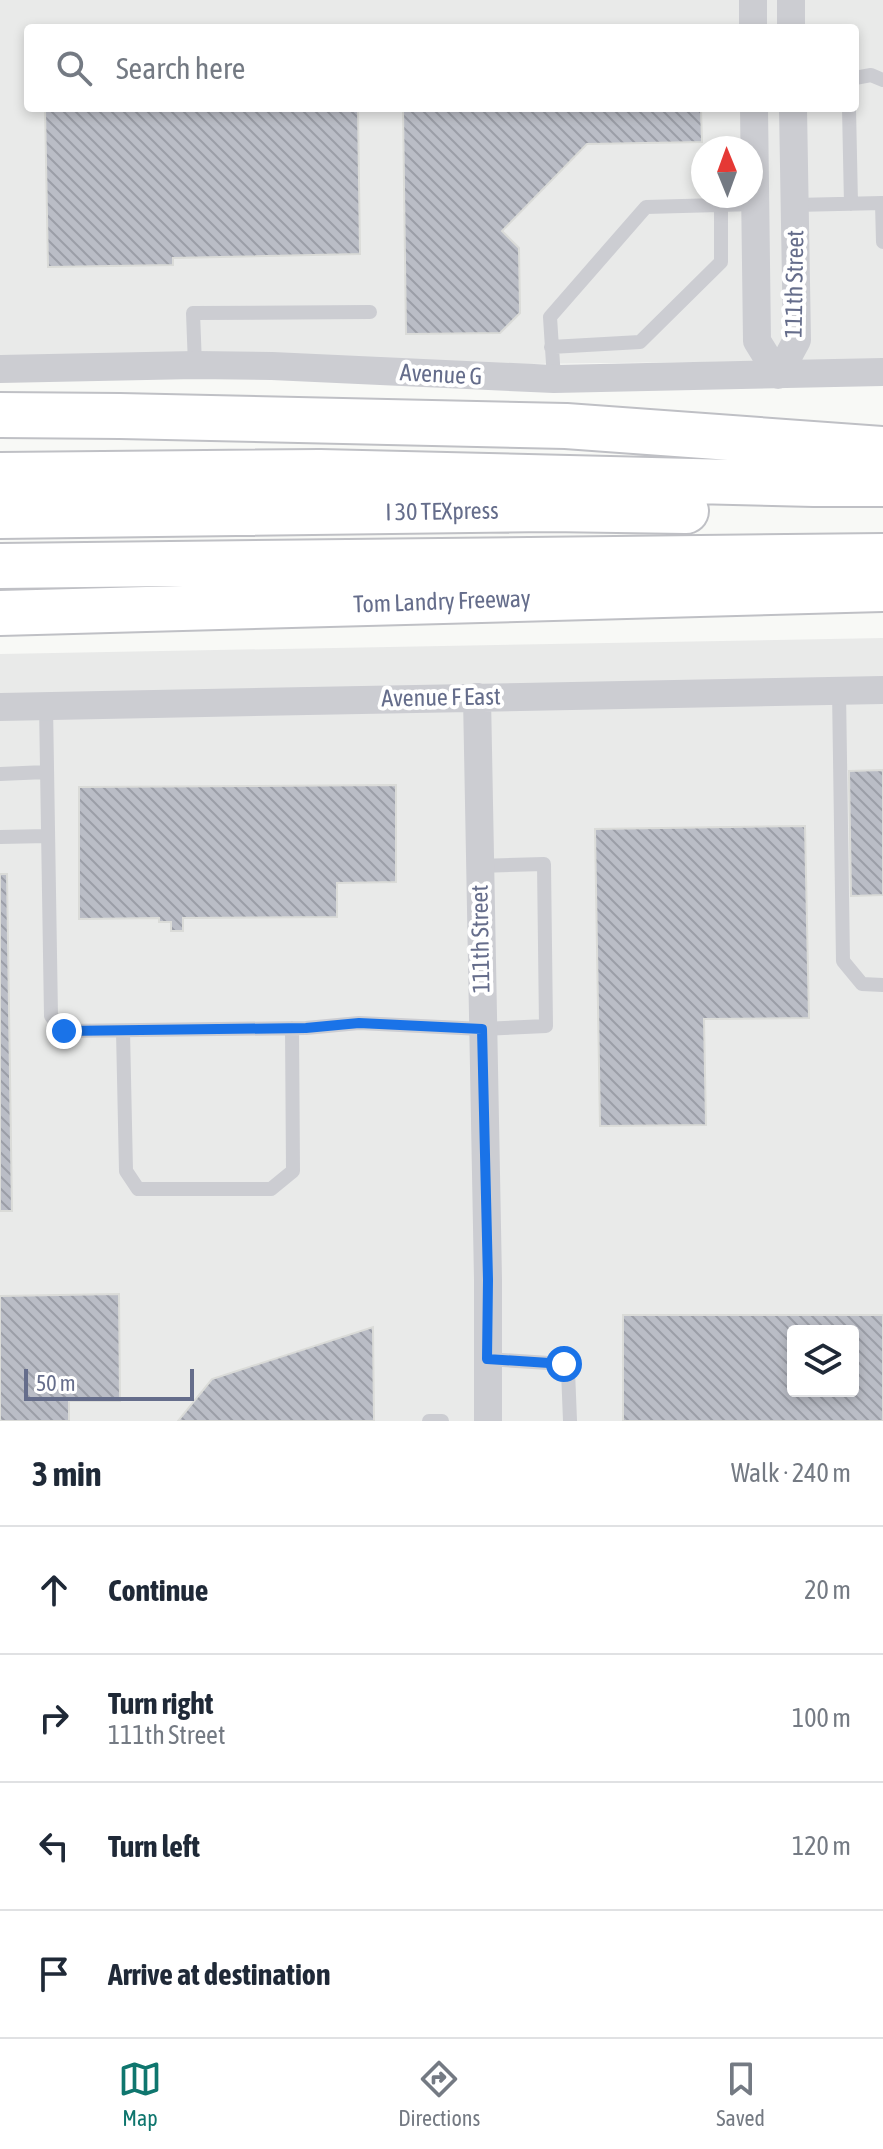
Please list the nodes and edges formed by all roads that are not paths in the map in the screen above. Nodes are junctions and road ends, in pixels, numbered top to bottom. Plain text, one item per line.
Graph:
1 (753, 0) edge
2 (791, 0) edge
3 (753, 24) edge
4 (791, 24) edge
5 (859, 77) edge
6 (883, 80) edge
7 (754, 112) edge
8 (793, 112) edge
9 (849, 112) edge
10 (754, 136) edge
11 (882, 196) edge
12 (763, 204) edge
13 (851, 204) junction
14 (795, 205) junction
15 (691, 206) edge
16 (721, 208) edge
17 (755, 208) edge
18 (883, 242) edge
19 (370, 312) dead end
20 (551, 347) junction
21 (195, 365) junction
22 (0, 369) edge
23 (883, 372) edge
24 (778, 375) junction
25 (554, 379) junction
26 (0, 415) edge
27 (883, 449) edge
28 (0, 475) edge
29 (814, 484) junction
30 (883, 484) edge
31 (549, 509) junction
32 (883, 514) edge
33 (0, 516) edge
34 (883, 556) edge
35 (0, 566) edge
36 (883, 589) edge
37 (72, 612) junction
38 (0, 613) edge
39 (0, 629) edge
40 (883, 690) edge
41 (839, 691) junction
42 (477, 697) junction
43 (46, 705) junction
44 (0, 707) edge
45 (46, 772) junction
46 (0, 774) edge
47 (47, 836) junction
48 (0, 837) edge
49 (479, 866) junction
50 (883, 985) edge
51 (292, 1028) junction
52 (482, 1029) junction
53 (123, 1031) junction
54 (487, 1359) junction
55 (429, 1421) edge
56 (442, 1421) edge
57 (488, 1421) edge
58 (570, 1421) edge

1 - 3 street
2 - 4 street
5 - 6 lane
7 - 10 street, 111th Street
8 - 14 street, 111th Street
9 - 13 lane
11 - 13 lane
11 - 18 lane
12 - 14 street
13 - 14 lane
14 - 24 street, 111th Street
15 - 20 lane
16 - 20 lane
17 - 24 street, 111th Street
19 - 21 lane
20 - 25 lane
21 - 22 street, Avenue G
21 - 25 street, Avenue G
23 - 24 street, Avenue G
24 - 25 street, Avenue G
26 - 27 highway
28 - 29 highway
29 - 30 highway
29 - 31 highway
31 - 32 highway, I 30 TEXpress
31 - 33 highway, I 30 TEXpress
34 - 35 highway
36 - 37 highway, Tom Landry Freeway
37 - 38 highway, Tom Landry Freeway
37 - 39 highway
40 - 41 street, Avenue F East
41 - 42 street, Avenue F East
41 - 50 lane
42 - 43 street, Avenue F East
42 - 49 street, 111th Street
43 - 44 street, Avenue F East
43 - 45 lane
45 - 46 lane
45 - 47 lane
47 - 48 lane
47 - 53 lane
49 - 52 street, 111th Street
49 - 52 lane
51 - 52 lane
51 - 53 lane
51 - 53 lane
52 - 54 street, 111th Street
54 - 57 street, 111th Street
54 - 58 lane
55 - 56 lane

